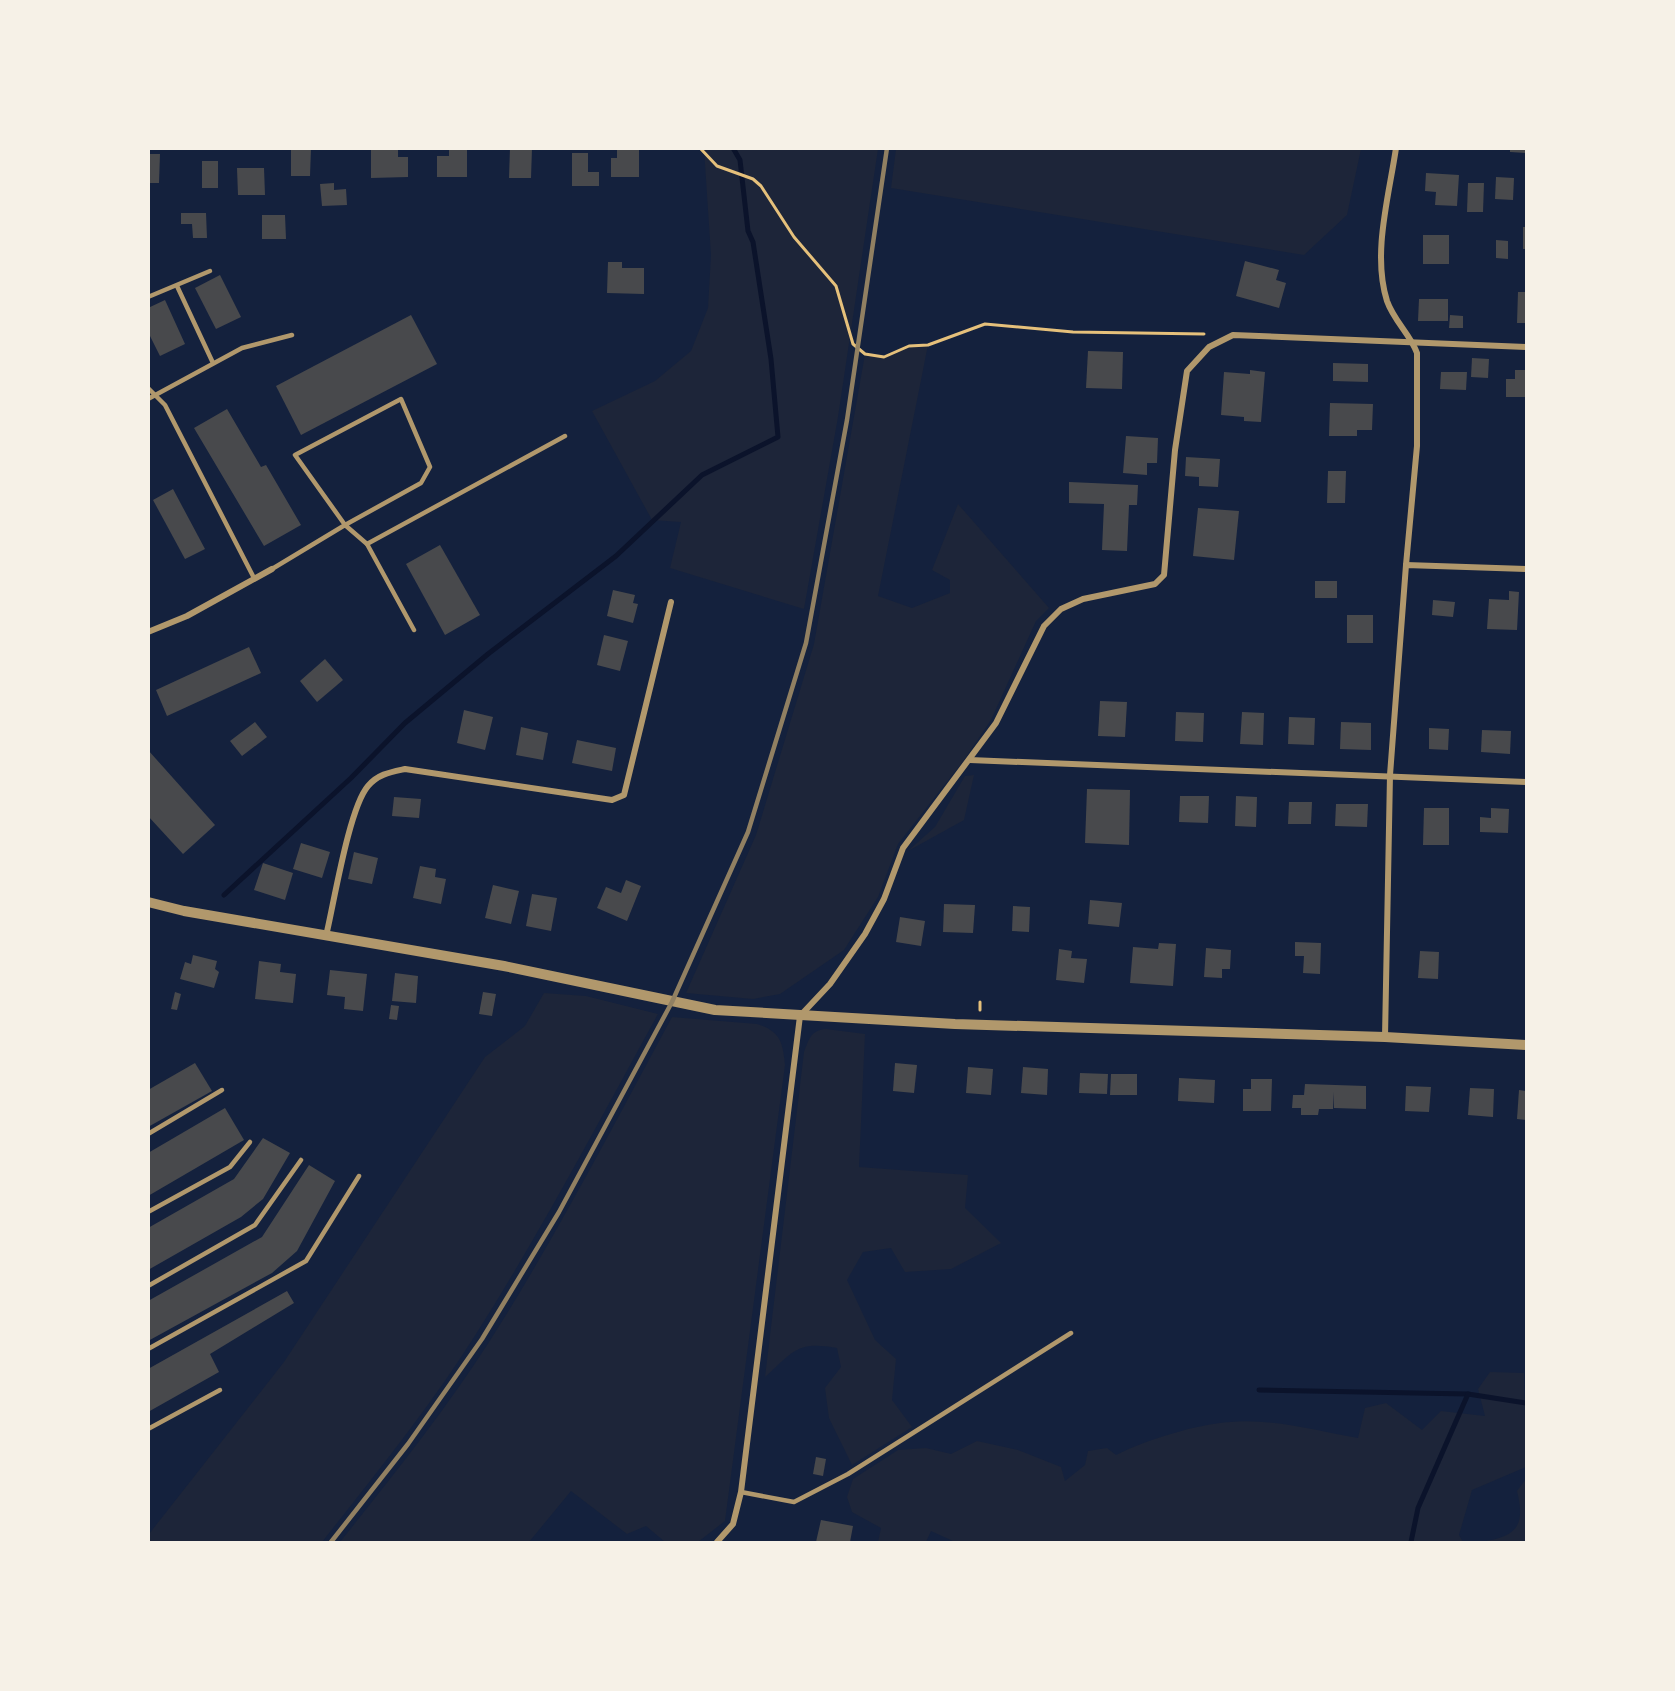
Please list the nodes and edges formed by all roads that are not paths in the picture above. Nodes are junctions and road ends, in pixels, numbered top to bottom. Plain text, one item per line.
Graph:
1 (1396, 148) edge
2 (210, 271) dead end
3 (177, 286) junction
4 (148, 297) edge
5 (292, 335) dead end
6 (1412, 341) junction
7 (1527, 347) edge
8 (213, 363) junction
9 (148, 388) edge
10 (156, 395) junction
11 (148, 399) edge
12 (565, 436) dead end
13 (345, 525) junction
14 (367, 544) junction
15 (1406, 565) junction
16 (272, 568) joint
17 (1527, 569) edge
18 (254, 579) junction
19 (671, 602) dead end
20 (414, 630) dead end
21 (148, 632) edge
22 (970, 760) junction
23 (1390, 776) junction
24 (1527, 782) edge
25 (148, 902) edge
26 (326, 936) junction
27 (800, 1016) junction
28 (1385, 1037) junction
29 (1527, 1045) edge
30 (222, 1090) dead end
31 (148, 1134) edge
32 (250, 1142) dead end
33 (301, 1160) dead end
34 (359, 1176) dead end
35 (148, 1212) edge
36 (148, 1286) edge
37 (1071, 1333) dead end
38 (148, 1349) edge
39 (220, 1390) dead end
40 (148, 1430) edge
41 (741, 1492) junction
42 (717, 1542) edge

1 - 6 street
2 - 3 lane
3 - 4 lane
3 - 8 lane
5 - 8 lane
6 - 7 street
6 - 15 street
6 - 22 street
8 - 10 lane
9 - 10 lane
10 - 11 lane
10 - 18 lane
12 - 14 lane
13 - 13 lane
13 - 14 lane
13 - 16 lane
14 - 20 lane
15 - 17 street
15 - 23 street
16 - 18 street
18 - 21 street
19 - 26 street
22 - 23 street
22 - 27 street
23 - 24 street
23 - 28 street
25 - 26 street
26 - 27 street
27 - 28 street
27 - 41 street
28 - 29 street
30 - 31 lane
32 - 35 lane
33 - 36 lane
34 - 38 lane
37 - 41 lane
39 - 40 lane
41 - 42 street

